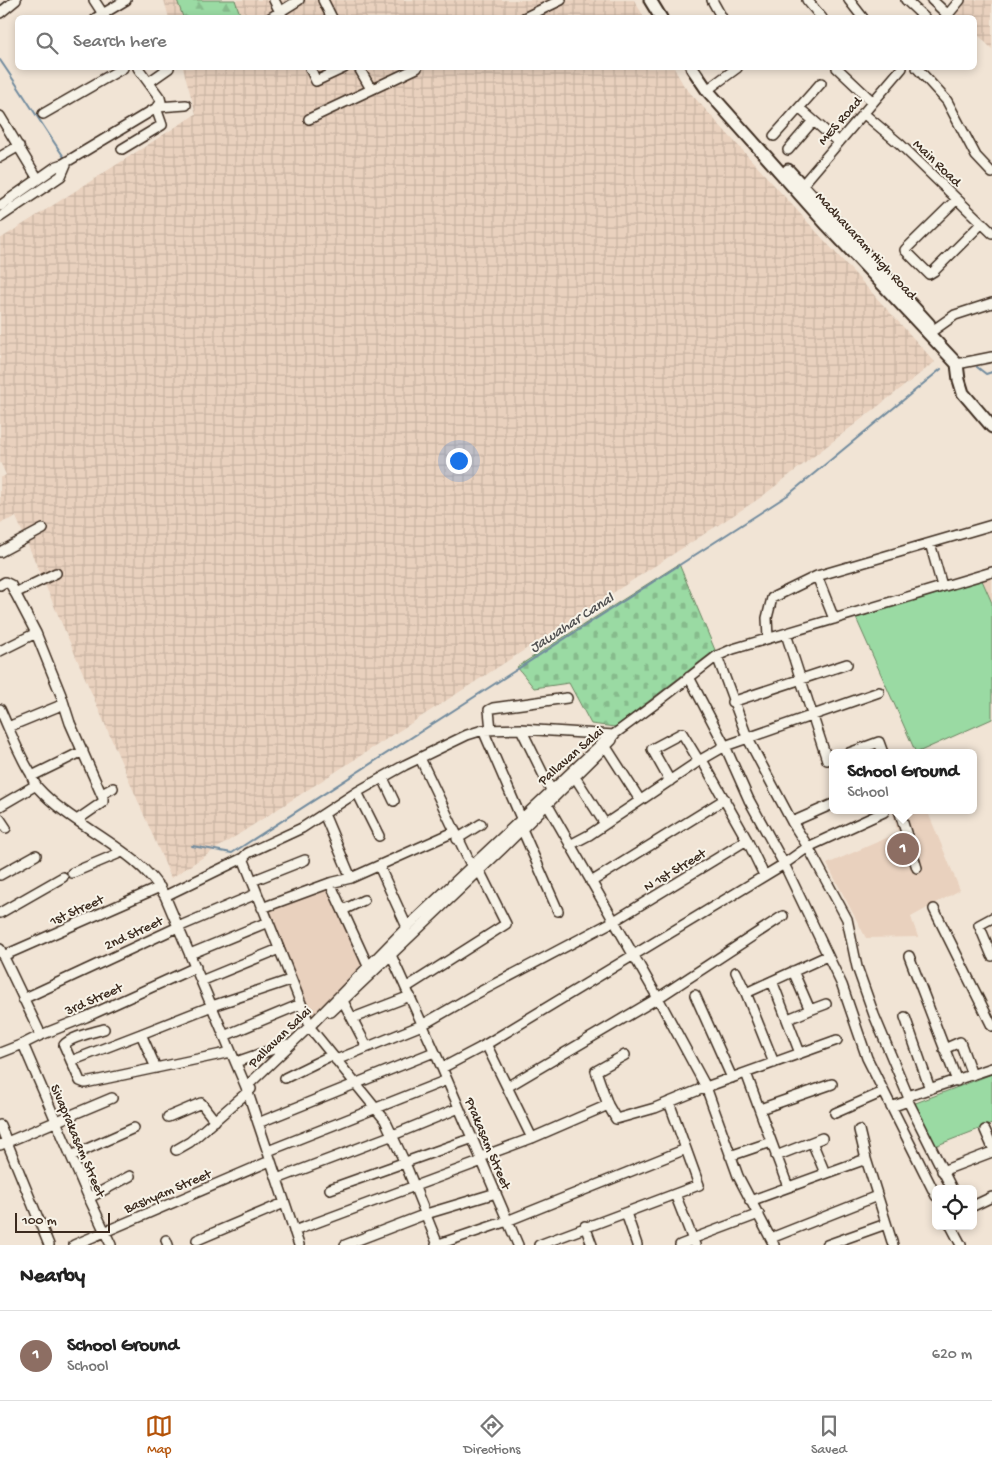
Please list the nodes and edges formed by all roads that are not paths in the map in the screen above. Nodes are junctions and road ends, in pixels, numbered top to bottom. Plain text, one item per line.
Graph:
1 (16, 0) edge
2 (94, 0) edge
3 (126, 0) edge
4 (274, 0) edge
5 (299, 0) edge
6 (323, 0) edge
7 (561, 0) edge
8 (650, 0) edge
9 (657, 0) edge
10 (712, 0) edge
11 (807, 0) edge
12 (848, 0) edge
13 (906, 0) edge
14 (932, 0) edge
15 (960, 0) edge
16 (0, 13) edge
17 (101, 15) edge
18 (103, 15) edge
19 (282, 15) edge
20 (330, 15) edge
21 (530, 15) edge
22 (659, 15) edge
23 (665, 15) edge
24 (720, 15) edge
25 (820, 15) edge
26 (860, 15) edge
27 (922, 15) edge
28 (946, 15) edge
29 (948, 15) edge
30 (120, 70) edge
31 (140, 70) edge
32 (166, 70) edge
33 (311, 70) edge
34 (340, 70) edge
35 (360, 70) edge
36 (413, 70) edge
37 (694, 70) edge
38 (700, 70) edge
39 (732, 70) edge
40 (839, 70) edge
41 (900, 70) edge
42 (919, 70) edge
43 (149, 82) junction
44 (821, 83) dead end
45 (709, 88) junction
46 (371, 89) junction
47 (873, 102) junction
48 (186, 105) dead end
49 (157, 108) junction
50 (799, 108) junction
51 (863, 112) junction
52 (43, 114) dead end
53 (0, 116) edge
54 (308, 119) dead end
55 (814, 121) junction
56 (774, 136) dead end
57 (838, 142) junction
58 (19, 146) junction
59 (122, 149) dead end
60 (788, 150) dead end
61 (0, 157) edge
62 (63, 164) junction
63 (992, 173) edge
64 (38, 179) junction
65 (800, 188) junction
66 (957, 199) junction
67 (0, 206) edge
68 (0, 217) edge
69 (982, 223) junction
70 (992, 233) edge
71 (992, 303) edge
72 (931, 332) junction
73 (992, 357) edge
74 (957, 364) junction
75 (992, 427) edge
76 (992, 525) edge
77 (43, 529) dead end
78 (930, 543) junction
79 (0, 552) edge
80 (992, 572) edge
81 (56, 574) dead end
82 (817, 576) junction
83 (0, 585) edge
84 (942, 586) junction
85 (15, 593) junction
86 (834, 619) junction
87 (36, 633) junction
88 (786, 634) junction
89 (768, 638) junction
90 (0, 651) edge
91 (716, 656) junction
92 (847, 664) dead end
93 (689, 678) junction
94 (800, 680) junction
95 (879, 692) dead end
96 (567, 698) dead end
97 (732, 702) junction
98 (64, 704) junction
99 (0, 709) edge
100 (812, 716) junction
101 (8, 727) junction
102 (487, 730) junction
103 (521, 730) junction
104 (614, 734) junction
105 (747, 737) junction
106 (725, 746) junction
107 (606, 748) junction
108 (859, 749) edge
109 (882, 749) edge
110 (83, 751) junction
111 (420, 758) junction
112 (829, 759) edge
113 (700, 761) junction
114 (32, 776) junction
115 (575, 777) junction
116 (383, 778) junction
117 (670, 780) junction
118 (36, 785) junction
119 (113, 788) dead end
120 (551, 790) junction
121 (357, 792) junction
122 (102, 794) junction
123 (725, 799) junction
124 (640, 800) junction
125 (394, 801) dead end
126 (547, 804) junction
127 (0, 806) edge
128 (829, 806) edge
129 (324, 814) junction
130 (880, 814) edge
131 (900, 814) edge
132 (520, 818) junction
133 (0, 819) edge
134 (77, 820) junction
135 (792, 822) junction
136 (482, 824) dead end
137 (605, 824) junction
138 (6, 828) dead end
139 (522, 829) junction
140 (456, 835) junction
141 (378, 836) dead end
142 (747, 840) junction
143 (570, 845) junction
144 (808, 847) junction
145 (122, 852) junction
146 (36, 855) dead end
147 (243, 858) junction
148 (305, 860) dead end
149 (784, 864) junction
150 (379, 866) junction
151 (476, 868) junction
152 (917, 868) dead end
153 (72, 873) dead end
154 (0, 875) edge
155 (764, 875) junction
156 (63, 877) dead end
157 (351, 878) junction
158 (252, 881) junction
159 (592, 882) junction
160 (330, 883) junction
161 (160, 887) junction
162 (256, 894) junction
163 (165, 896) junction
164 (364, 900) dead end
165 (262, 908) junction
166 (934, 909) dead end
167 (342, 910) junction
168 (558, 911) dead end
169 (0, 912) edge
170 (783, 916) dead end
171 (992, 918) edge
172 (614, 921) junction
173 (268, 922) junction
174 (178, 927) junction
175 (407, 928) junction
176 (279, 950) junction
177 (2, 953) edge
178 (190, 954) junction
179 (391, 955) junction
180 (633, 956) junction
181 (827, 956) junction
182 (909, 956) dead end
183 (992, 956) edge
184 (368, 966) junction
185 (196, 967) junction
186 (793, 971) junction
187 (736, 972) dead end
188 (290, 980) junction
189 (201, 981) junction
190 (772, 981) junction
191 (408, 992) junction
192 (746, 993) junction
193 (695, 995) dead end
194 (658, 998) junction
195 (23, 999) junction
196 (343, 1001) junction
197 (301, 1004) junction
198 (826, 1004) dead end
199 (212, 1006) junction
200 (810, 1010) junction
201 (353, 1018) junction
202 (905, 1018) dead end
203 (788, 1019) junction
204 (422, 1026) junction
205 (992, 1026) edge
206 (311, 1028) junction
207 (104, 1029) dead end
208 (141, 1034) junction
209 (41, 1035) junction
210 (224, 1036) junction
211 (836, 1040) dead end
212 (292, 1043) junction
213 (23, 1044) junction
214 (486, 1044) junction
215 (367, 1048) junction
216 (944, 1049) junction
217 (231, 1052) junction
218 (434, 1052) junction
219 (0, 1053) edge
220 (800, 1053) junction
221 (625, 1055) dead end
222 (334, 1058) junction
223 (71, 1061) junction
224 (236, 1062) junction
225 (774, 1063) junction
226 (156, 1068) junction
227 (442, 1068) junction
228 (992, 1068) edge
229 (746, 1073) junction
230 (972, 1075) junction
231 (285, 1078) dead end
232 (732, 1078) junction
233 (447, 1080) junction
234 (957, 1081) junction
235 (355, 1084) junction
236 (832, 1084) dead end
237 (507, 1087) junction
238 (706, 1087) junction
239 (247, 1089) junction
240 (930, 1089) junction
241 (883, 1092) junction
242 (112, 1098) dead end
243 (908, 1098) junction
244 (669, 1102) junction
245 (608, 1105) junction
246 (890, 1107) junction
247 (459, 1108) junction
248 (376, 1109) junction
249 (760, 1109) junction
250 (835, 1113) dead end
251 (168, 1117) dead end
252 (56, 1121) junction
253 (215, 1121) junction
254 (258, 1123) junction
255 (0, 1125) edge
256 (134, 1128) dead end
257 (859, 1130) dead end
258 (985, 1130) dead end
259 (393, 1135) junction
260 (473, 1138) junction
261 (532, 1138) junction
262 (822, 1138) dead end
263 (772, 1142) junction
264 (812, 1142) junction
265 (3, 1143) edge
266 (992, 1146) edge
267 (686, 1149) junction
268 (176, 1150) dead end
269 (268, 1151) junction
270 (992, 1152) edge
271 (71, 1156) junction
272 (730, 1156) junction
273 (776, 1156) junction
274 (482, 1159) junction
275 (866, 1159) junction
276 (270, 1161) junction
277 (405, 1163) junction
278 (942, 1171) junction
279 (825, 1173) junction
280 (130, 1176) dead end
281 (277, 1179) junction
282 (950, 1185) edge
283 (414, 1186) junction
284 (788, 1187) junction
285 (932, 1188) edge
286 (330, 1189) dead end
287 (496, 1193) junction
288 (675, 1194) junction
289 (877, 1196) junction
290 (992, 1197) edge
291 (89, 1198) junction
292 (750, 1201) junction
293 (284, 1203) junction
294 (977, 1204) edge
295 (626, 1213) junction
296 (426, 1214) junction
297 (759, 1214) junction
298 (507, 1221) junction
299 (886, 1224) junction
300 (586, 1226) junction
301 (953, 1230) edge
302 (105, 1231) junction
303 (294, 1231) junction
304 (197, 1240) dead end
305 (693, 1241) edge
306 (772, 1241) edge
307 (296, 1244) edge
308 (49, 1245) edge
309 (74, 1245) edge
310 (111, 1245) edge
311 (345, 1245) edge
312 (438, 1245) edge
313 (518, 1245) edge
314 (539, 1245) edge
315 (592, 1245) edge
316 (637, 1245) edge
317 (680, 1245) edge
318 (827, 1245) edge
319 (893, 1245) edge
320 (962, 1245) edge

1 - 16 street
2 - 17 street
3 - 18 street
4 - 19 street
5 - 19 street
6 - 20 street
7 - 21 street
8 - 22 main road
9 - 23 main road
10 - 24 street
11 - 25 street
12 - 26 street
13 - 27 street
14 - 28 street
15 - 29 street
30 - 52 street
31 - 43 street
32 - 43 street
33 - 34 street
35 - 46 street
36 - 46 street
37 - 45 main road
38 - 45 main road
39 - 45 street
40 - 47 street
41 - 47 street, MES Road
42 - 63 street
43 - 49 street
44 - 50 street
45 - 65 main road, Madhavaram High Road
46 - 54 street
47 - 51 street, MES Road
48 - 49 street
49 - 59 street
49 - 62 street
50 - 55 street
50 - 56 street
51 - 57 street, MES Road
51 - 66 street, Main Road
53 - 58 street
55 - 57 street
55 - 60 street
57 - 65 street, MES Road
58 - 61 street
58 - 64 street
62 - 64 street
62 - 68 street
64 - 67 street
65 - 72 main road, Madhavaram High Road
66 - 69 street, Main Road
66 - 69 street
69 - 70 street, Main Road
71 - 72 street
72 - 74 main road
73 - 74 street
74 - 75 main road
76 - 78 street
77 - 79 street
78 - 82 street
78 - 84 street
80 - 84 street, Pallavan Salai
81 - 85 street
82 - 86 street
82 - 89 street
83 - 85 street
84 - 86 street, Pallavan Salai
85 - 87 street
86 - 88 street, Pallavan Salai
87 - 90 street
87 - 98 street
88 - 89 street, Pallavan Salai
88 - 94 street
89 - 91 street, Pallavan Salai
91 - 93 street, Pallavan Salai
91 - 97 street
92 - 94 street
93 - 104 street, Pallavan Salai
93 - 106 street
94 - 97 street
94 - 100 street
95 - 100 street
96 - 102 street
97 - 105 street
98 - 101 street
98 - 110 street
99 - 101 street
100 - 105 street
100 - 112 street
101 - 114 street
102 - 103 street
102 - 111 street
102 - 132 street
103 - 104 street
103 - 120 street
104 - 107 street
104 - 120 street, Pallavan Salai
105 - 106 street
105 - 135 street
106 - 113 street
106 - 149 street
107 - 115 street
107 - 124 street
108 - 109 street
110 - 114 street
110 - 122 street
111 - 116 street
111 - 140 street
113 - 117 street
113 - 117 street
113 - 123 street
114 - 118 street
115 - 126 street
115 - 137 street
116 - 121 street
116 - 125 street
117 - 124 street
118 - 127 street
118 - 134 street
119 - 122 street
120 - 132 street, Pallavan Salai
121 - 129 street
121 - 141 street
122 - 134 street
123 - 142 street
123 - 159 street
124 - 137 street
126 - 139 street
126 - 143 street
128 - 135 street
129 - 147 street
129 - 157 street
130 - 144 street
131 - 152 street
132 - 151 street, Pallavan Salai
133 - 138 street
134 - 145 street
135 - 144 street
136 - 140 street
137 - 143 street
139 - 151 street
139 - 168 street
140 - 150 street
140 - 151 street
142 - 155 street
142 - 172 street, N 1st Street
143 - 159 street
144 - 149 street
144 - 243 street
145 - 153 street
145 - 161 street
146 - 154 street
147 - 158 street
147 - 163 street
148 - 158 street
149 - 155 street
149 - 181 street
150 - 157 street
150 - 175 street
151 - 175 street, Pallavan Salai
151 - 179 street
151 - 191 street
155 - 180 street
156 - 169 street
157 - 160 street
158 - 162 street
159 - 172 street
160 - 165 street
160 - 167 street
161 - 163 street
161 - 177 street, 1st Street
162 - 165 street
162 - 174 street, 2nd Street
163 - 174 street
164 - 167 street
165 - 173 street
166 - 205 street
167 - 184 street
170 - 194 street
171 - 183 street
172 - 180 street
172 - 204 street, N 1st Street
173 - 176 street
173 - 178 street
174 - 178 street
174 - 195 street, 2nd Street
175 - 184 street, Pallavan Salai
176 - 188 street
176 - 189 street
177 - 195 street
178 - 185 street
179 - 191 street, Prakasam Street
179 - 196 street
180 - 194 street
180 - 214 street
181 - 186 street
181 - 241 street
182 - 216 street
184 - 206 street, Pallavan Salai
185 - 189 street
185 - 209 street, 3rd Street
186 - 190 street
186 - 200 street
187 - 192 street
188 - 197 street
188 - 199 street
189 - 199 street
190 - 192 street
190 - 203 street
191 - 201 street
191 - 204 street, Prakasam Street
192 - 225 street
193 - 232 street
194 - 237 street
194 - 238 street
195 - 209 street
196 - 201 street
196 - 206 street
197 - 206 street
197 - 210 street
198 - 200 street
199 - 208 street
199 - 210 street
200 - 203 street
201 - 215 street
202 - 240 street
203 - 220 street
204 - 215 street, N 1st Street
204 - 218 street, Prakasam Street
206 - 212 street, Pallavan Salai
206 - 222 street
206 - 239 street
207 - 223 street
208 - 223 street
208 - 226 street
209 - 213 street, 3rd Street
210 - 217 street
211 - 220 street
212 - 224 street
212 - 239 street, Pallavan Salai
213 - 219 street, 3rd Street
213 - 252 street, Sivaprakasam Street
214 - 227 street
214 - 237 street
215 - 222 street, N 1st Street
216 - 230 street
216 - 234 street
217 - 224 street
217 - 226 street
218 - 227 street, Prakasam Street
218 - 235 street
220 - 225 street
221 - 245 street
222 - 231 street, N 1st Street
222 - 235 street
223 - 226 street
224 - 239 street
225 - 229 street
227 - 233 street, Prakasam Street
228 - 230 street
229 - 232 street
229 - 249 street
230 - 234 street
232 - 238 street
233 - 247 street, Prakasam Street
233 - 248 street
234 - 240 street
235 - 248 street
235 - 254 street
236 - 249 street
237 - 261 street
238 - 244 street
238 - 272 street
239 - 253 street
239 - 254 street
240 - 243 street
241 - 246 street
241 - 250 street
242 - 252 street
243 - 246 street
243 - 278 street
244 - 245 street
244 - 267 street
245 - 261 street
246 - 285 street
247 - 259 street
247 - 260 street, Prakasam Street
248 - 259 street
248 - 269 street
249 - 263 street
251 - 253 street
252 - 265 street
252 - 271 street, Sivaprakasam Street
253 - 268 street
254 - 269 street
255 - 265 street
256 - 271 street
257 - 275 street
258 - 266 street
259 - 277 street
259 - 281 street
260 - 274 street, Prakasam Street
260 - 277 street
261 - 274 street
262 - 264 street
263 - 272 street
263 - 273 street
264 - 273 street
264 - 279 street
265 - 308 street
267 - 288 street
267 - 298 street
269 - 276 street
270 - 278 street
271 - 291 street, Sivaprakasam Street
272 - 292 street
273 - 284 street
274 - 283 street
274 - 287 street, Prakasam Street
275 - 279 street
275 - 289 street
276 - 281 street
276 - 302 street, Bashyam Street
277 - 283 street
277 - 286 street
278 - 282 street
279 - 284 street
280 - 291 street
281 - 293 street
283 - 296 street
283 - 303 street
284 - 292 street
287 - 296 street
287 - 298 street, Prakasam Street
288 - 295 street
288 - 305 street
289 - 299 street
289 - 306 street
290 - 294 street
291 - 302 street, Sivaprakasam Street
292 - 297 street
293 - 303 street
293 - 304 street
295 - 300 street
295 - 316 street
296 - 311 street
296 - 312 street
297 - 305 street
297 - 306 street
298 - 312 street
298 - 313 street, Prakasam Street
299 - 318 street
299 - 319 street
300 - 314 street
300 - 315 street
301 - 320 street
302 - 309 street, Bashyam Street
302 - 310 street, Sivaprakasam Street
303 - 307 street
305 - 317 street

